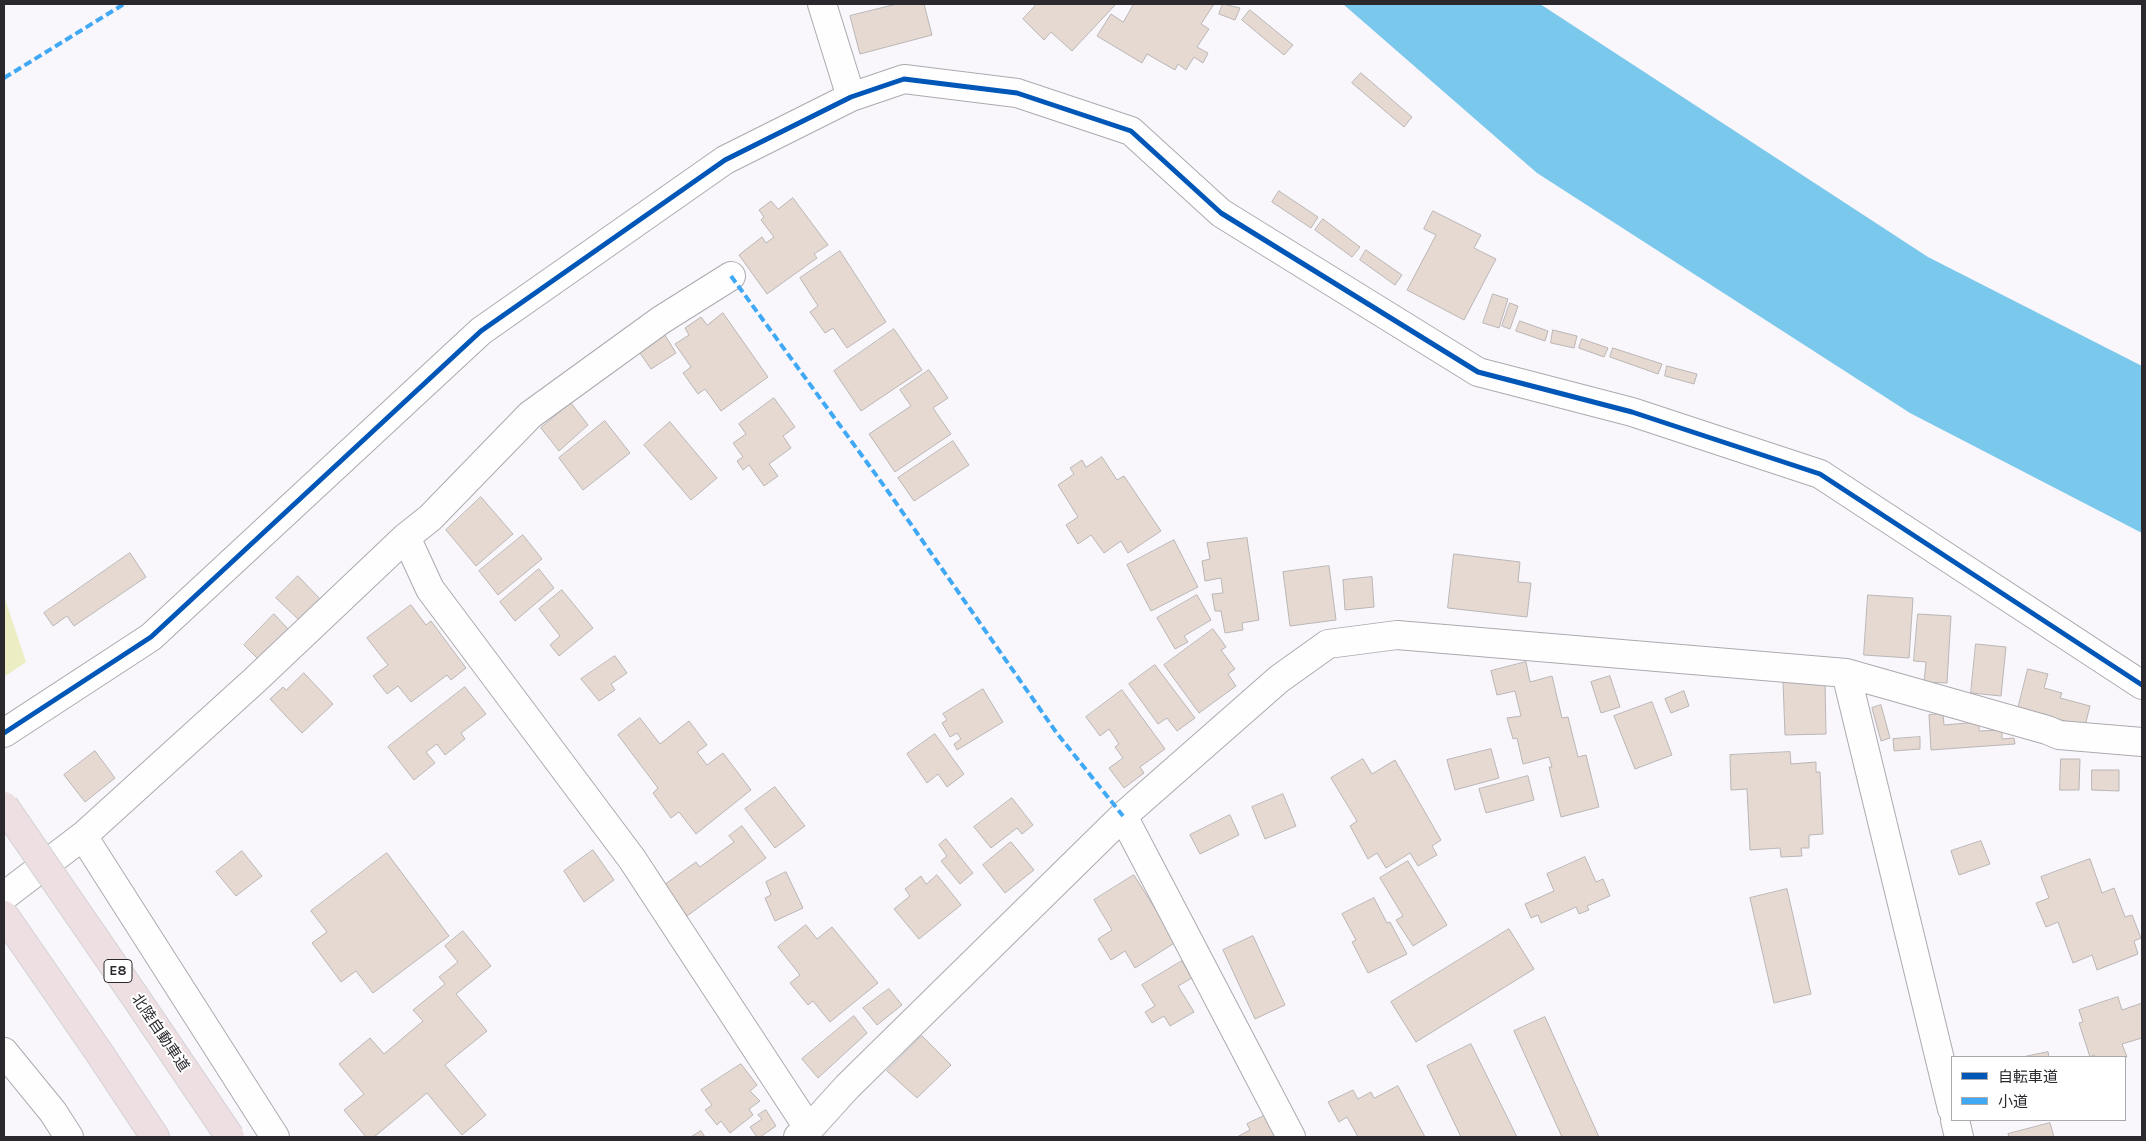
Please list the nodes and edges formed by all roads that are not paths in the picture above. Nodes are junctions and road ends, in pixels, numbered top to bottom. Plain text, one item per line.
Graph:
1 (822, 4) edge
2 (851, 97) junction
3 (732, 276) dead end
4 (406, 537) junction
5 (1846, 673) junction
6 (2142, 685) edge
7 (4, 734) edge
8 (2142, 742) edge
9 (4, 806) edge
10 (1123, 816) junction
11 (83, 836) junction
12 (4, 896) edge
13 (4, 915) edge
14 (4, 1052) edge
15 (1951, 1106) edge
16 (1955, 1121) edge
17 (804, 1133) edge
18 (69, 1137) edge
19 (155, 1137) edge
20 (230, 1137) edge
21 (275, 1137) edge
22 (1291, 1137) edge
23 (1959, 1137) edge

1 - 2 street
2 - 6 street
2 - 7 street
3 - 4 street
4 - 11 street
4 - 17 street
5 - 8 street
5 - 10 street
5 - 15 street
9 - 20 highway, 北陸自動車道 / E8, bridge
10 - 17 street
10 - 22 street
11 - 12 street
11 - 21 street
13 - 19 highway
14 - 18 street
16 - 23 street

